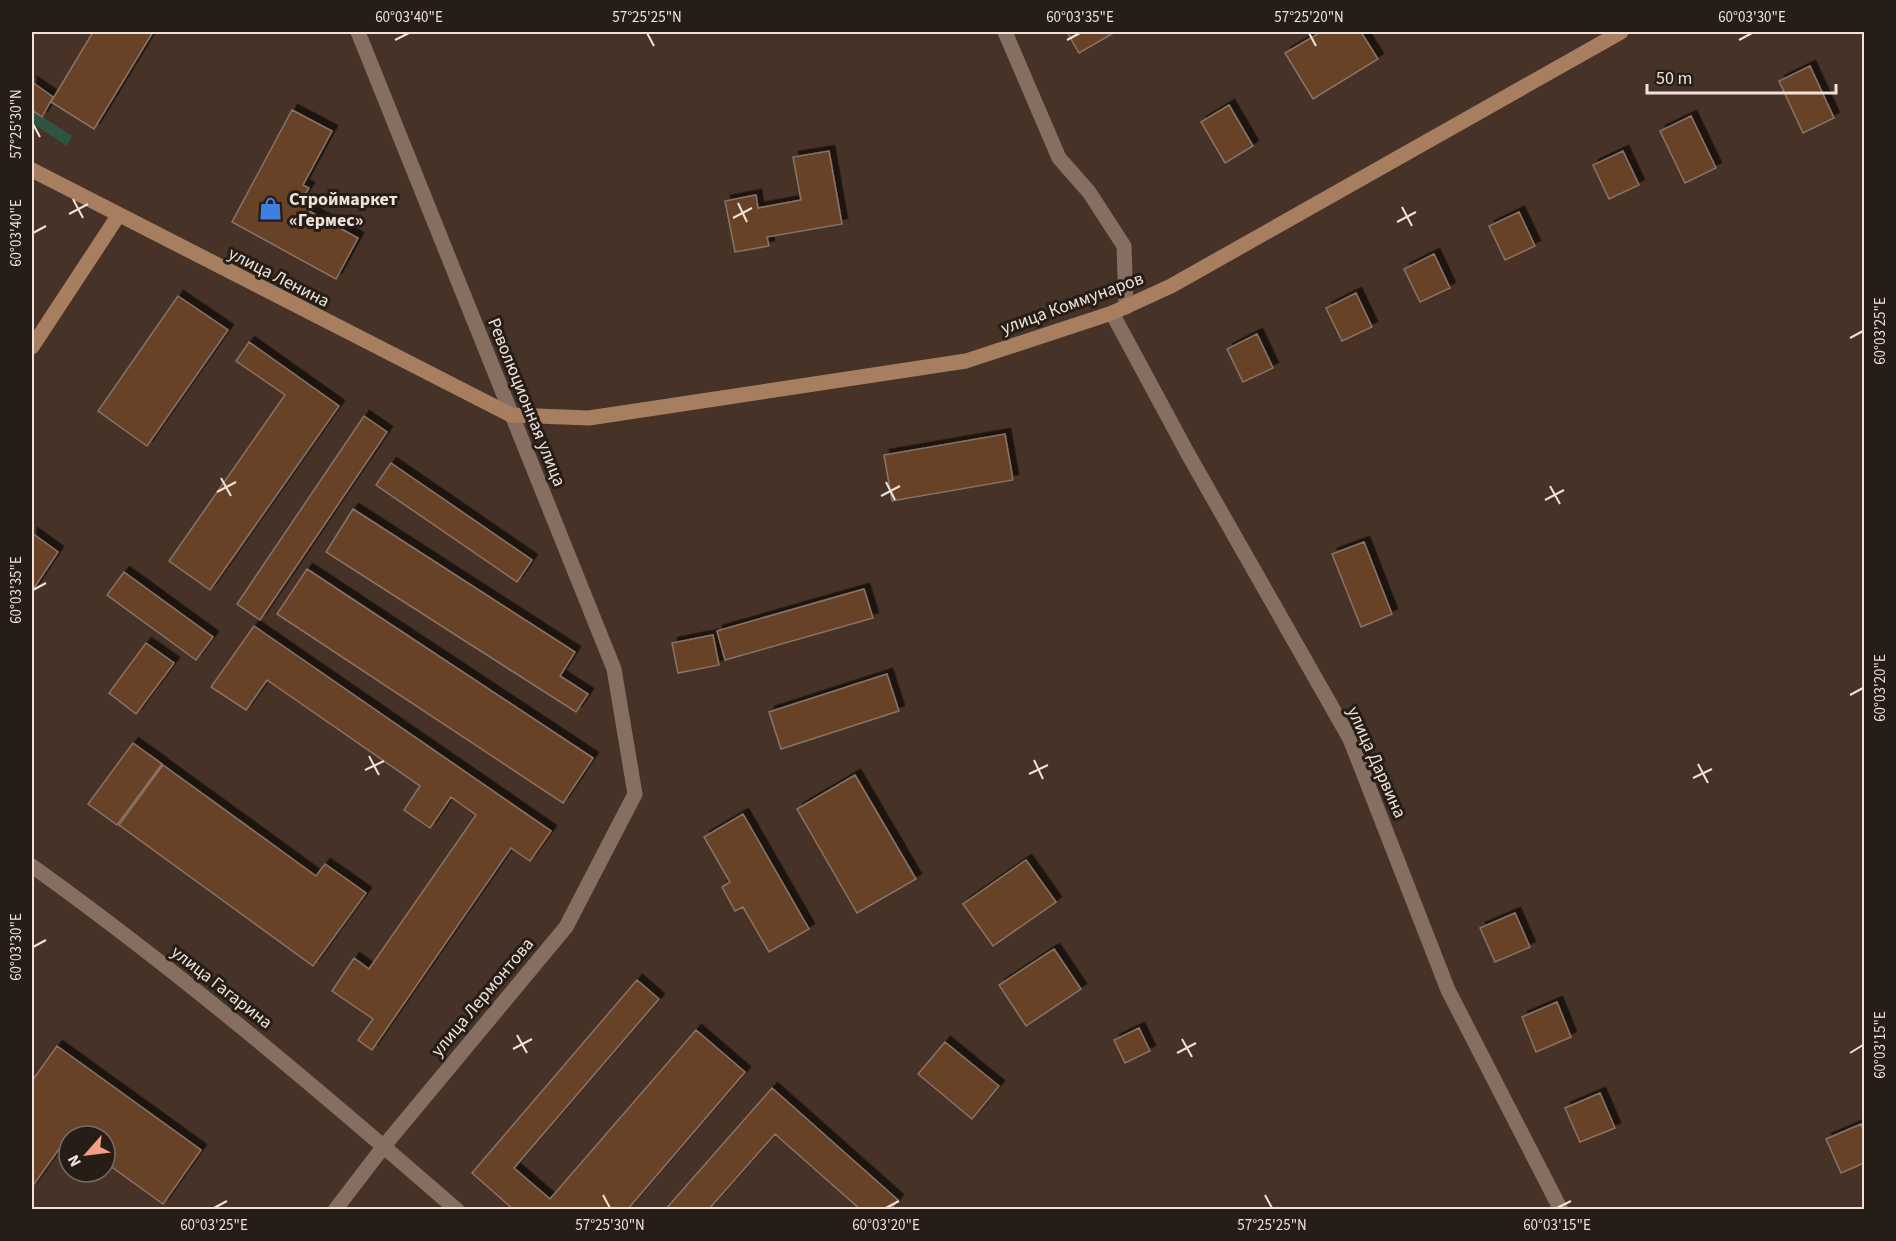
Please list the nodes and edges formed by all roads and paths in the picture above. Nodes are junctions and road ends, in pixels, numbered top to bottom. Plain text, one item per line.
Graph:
1 (358, 32) edge
2 (1005, 32) edge
3 (1621, 32) edge
4 (32, 170) edge
5 (118, 216) junction
6 (1119, 310) junction
7 (32, 346) edge
8 (511, 415) junction
9 (635, 794) joint
10 (32, 866) edge
11 (384, 1146) junction
12 (335, 1209) edge
13 (457, 1209) edge
14 (1561, 1209) edge

1 - 8 street, Революционная улица
2 - 6 street, улица Дарвина
3 - 6 main road, улица Коммунаров
4 - 5 main road, улица Ленина
5 - 7 main road
5 - 8 main road, улица Ленина
6 - 8 main road, улица Коммунаров
6 - 14 street, улица Дарвина
8 - 9 street, Революционная улица
9 - 11 street, улица Лермонтова
10 - 11 street, улица Гагарина
11 - 12 street, улица Лермонтова
11 - 13 street, улица Гагарина

